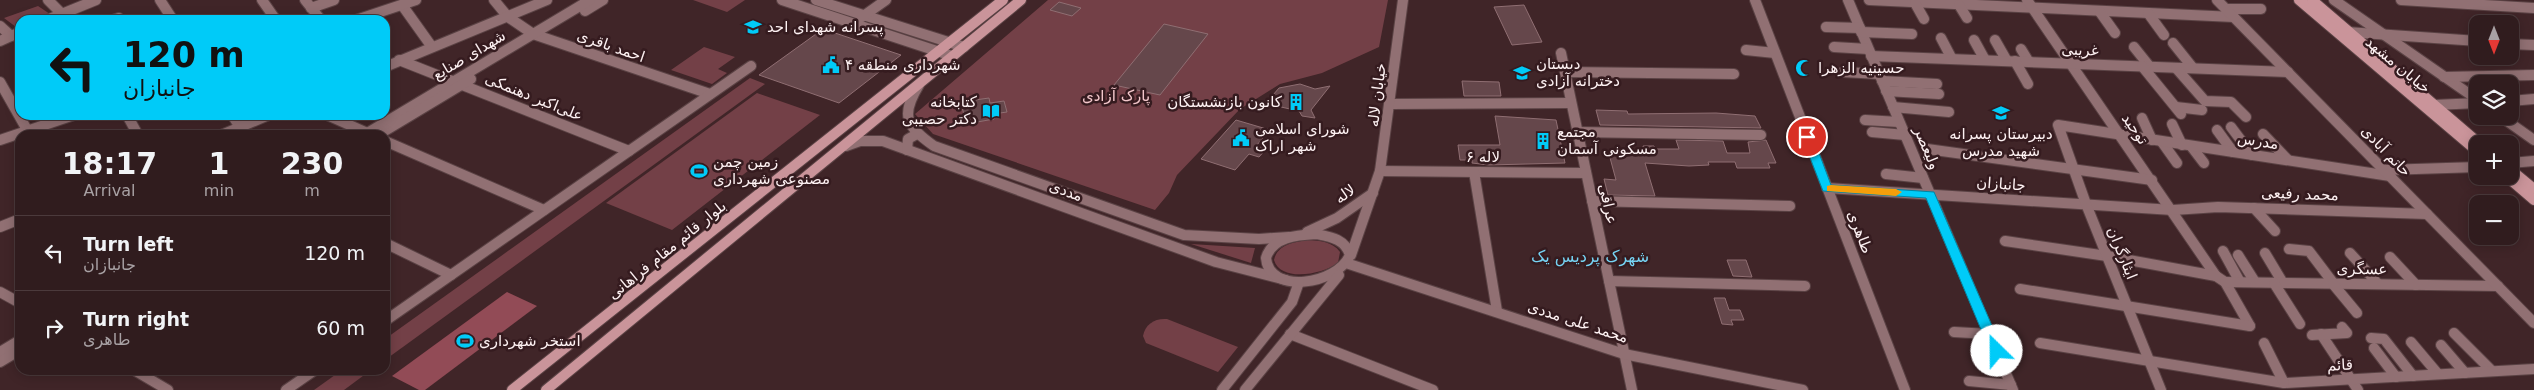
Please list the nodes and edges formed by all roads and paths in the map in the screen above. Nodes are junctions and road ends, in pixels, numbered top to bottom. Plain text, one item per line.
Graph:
1 (48, 0) edge
2 (96, 0) edge
3 (160, 0) edge
4 (262, 0) edge
5 (305, 0) edge
6 (334, 0) edge
7 (416, 0) edge
8 (494, 0) edge
9 (546, 0) edge
10 (590, 0) edge
11 (603, 0) edge
12 (782, 0) edge
13 (816, 0) edge
14 (873, 0) edge
15 (1003, 0) edge
16 (1021, 0) edge
17 (1403, 0) edge
18 (1755, 0) edge
19 (1848, 0) edge
20 (1868, 0) edge
21 (2027, 0) edge
22 (2217, 0) edge
23 (2299, 0) edge
24 (2312, 0) edge
25 (2334, 0) edge
26 (2401, 0) edge
27 (884, 2) edge
28 (1917, 2) edge
29 (1943, 2) edge
30 (1963, 3) edge
31 (1985, 3) edge
32 (402, 5) junction
33 (311, 8) junction
34 (2534, 8) edge
35 (2033, 9) junction
36 (2226, 9) junction
37 (2261, 9) dead end
38 (2100, 12) junction
39 (2148, 13) junction
40 (65, 15) edge
41 (68, 15) edge
42 (170, 15) edge
43 (272, 15) edge
44 (317, 15) edge
45 (371, 15) edge
46 (865, 15) junction
47 (508, 17) junction
48 (2234, 17) junction
49 (1967, 18) dead end
50 (1924, 20) dead end
51 (853, 24) junction
52 (0, 26) edge
53 (1826, 27) dead end
54 (1860, 30) junction
55 (2348, 32) junction
56 (2115, 33) dead end
57 (15, 34) edge
58 (1912, 34) dead end
59 (2164, 34) dead end
60 (2383, 34) junction
61 (537, 35) junction
62 (11, 36) junction
63 (1941, 38) dead end
64 (1974, 40) dead end
65 (1995, 40) dead end
66 (2469, 40) edge
67 (0, 41) edge
68 (950, 42) junction
69 (2173, 43) dead end
70 (2519, 45) edge
71 (2134, 46) dead end
72 (2534, 46) edge
73 (432, 47) junction
74 (964, 47) junction
75 (1834, 47) dead end
76 (2021, 49) dead end
77 (1746, 50) dead end
78 (939, 52) junction
79 (1870, 52) junction
80 (1561, 53) dead end
81 (1775, 53) junction
82 (952, 56) junction
83 (1952, 59) junction
84 (399, 60) junction
85 (1985, 60) junction
86 (2011, 61) junction
87 (2028, 62) junction
88 (390, 64) edge
89 (2071, 64) junction
90 (751, 66) dead end
91 (2146, 66) junction
92 (2176, 68) junction
93 (2193, 68) junction
94 (1565, 72) junction
95 (1843, 72) dead end
96 (2288, 72) junction
97 (1734, 74) dead end
98 (2534, 75) edge
99 (2444, 77) junction
100 (922, 81) junction
101 (0, 82) edge
102 (1882, 82) junction
103 (459, 83) junction
104 (1937, 84) dead end
105 (2028, 84) dead end
106 (710, 94) junction
107 (1939, 94) dead end
108 (2469, 95) edge
109 (2534, 100) edge
110 (2519, 101) edge
111 (2469, 102) edge
112 (1571, 103) junction
113 (1391, 104) junction
114 (2434, 105) junction
115 (1893, 107) junction
116 (15, 108) edge
117 (2202, 110) dead end
118 (1948, 112) dead end
119 (2246, 117) dead end
120 (2142, 118) dead end
121 (62, 120) edge
122 (235, 120) edge
123 (257, 120) edge
124 (338, 120) edge
125 (1864, 120) dead end
126 (1899, 122) junction
127 (2172, 124) dead end
128 (2513, 125) edge
129 (2058, 126) joint
130 (240, 127) junction
131 (2230, 127) dead end
132 (36, 130) edge
133 (233, 130) edge
134 (359, 130) edge
135 (375, 130) edge
136 (386, 130) edge
137 (2217, 130) dead end
138 (1578, 132) junction
139 (1872, 132) dead end
140 (917, 134) junction
141 (2263, 134) dead end
142 (1761, 135) dead end
143 (1905, 135) junction
144 (2121, 135) junction
145 (2469, 135) edge
146 (15, 136) edge
147 (0, 140) edge
148 (2152, 140) junction
149 (2534, 140) edge
150 (390, 142) edge
151 (2162, 142) junction
152 (2469, 144) edge
153 (2186, 145) junction
154 (1927, 149) dead end
155 (837, 150) junction
156 (907, 150) junction
157 (629, 151) junction
158 (2233, 152) junction
159 (2252, 155) junction
160 (2288, 160) junction
161 (2534, 162) edge
162 (2204, 163) dead end
163 (2519, 163) edge
164 (2177, 164) dead end
165 (2469, 168) edge
166 (2074, 169) junction
167 (1380, 171) junction
168 (1474, 172) junction
169 (1586, 173) junction
170 (2386, 173) junction
171 (1886, 174) dead end
172 (2519, 176) edge
173 (1923, 178) junction
174 (2152, 180) junction
175 (2516, 185) edge
176 (1826, 188) junction
177 (2534, 189) edge
178 (1373, 193) junction
179 (1930, 194) junction
180 (2534, 200) edge
181 (1592, 201) junction
182 (2086, 204) junction
183 (1790, 206) dead end
184 (2254, 208) junction
185 (544, 210) junction
186 (2172, 210) junction
187 (2427, 214) junction
188 (15, 221) edge
189 (0, 227) edge
190 (2275, 231) dead end
191 (1302, 235) junction
192 (1289, 237) junction
193 (2005, 242) dead end
194 (390, 245) edge
195 (2289, 249) dead end
196 (2223, 251) dead end
197 (2265, 253) dead end
198 (2350, 253) dead end
199 (2238, 254) dead end
200 (2107, 256) junction
201 (2390, 257) dead end
202 (1347, 263) junction
203 (450, 275) junction
204 (2221, 279) junction
205 (1286, 280) junction
206 (1609, 281) junction
207 (1299, 282) junction
208 (2240, 282) junction
209 (2255, 282) junction
210 (2278, 283) junction
211 (2334, 284) junction
212 (2378, 284) junction
213 (2416, 285) junction
214 (1805, 286) dead end
215 (2498, 286) junction
216 (2020, 289) dead end
217 (0, 292) edge
218 (15, 300) edge
219 (2127, 306) junction
220 (1497, 311) junction
221 (2356, 313) dead end
222 (390, 317) edge
223 (2534, 323) edge
224 (2300, 324) dead end
225 (2342, 327) dead end
226 (1954, 332) dead end
227 (2454, 333) dead end
228 (1290, 334) junction
229 (1989, 334) junction
230 (2411, 342) dead end
231 (15, 343) edge
232 (2040, 343) dead end
233 (2264, 343) dead end
234 (2441, 345) dead end
235 (0, 352) edge
236 (15, 353) edge
237 (1624, 354) junction
238 (2149, 361) junction
239 (0, 362) edge
240 (2534, 369) edge
241 (2492, 371) junction
242 (2465, 373) junction
243 (2438, 374) junction
244 (142, 375) edge
245 (308, 375) edge
246 (2412, 376) junction
247 (2396, 377) junction
248 (2351, 379) junction
249 (1969, 381) dead end
250 (2284, 383) junction
251 (2012, 388) edge
252 (168, 390) edge
253 (286, 390) edge
254 (512, 390) edge
255 (546, 390) edge
256 (1222, 390) edge
257 (1245, 390) edge
258 (1433, 390) edge
259 (1632, 390) edge
260 (1803, 390) edge
261 (1906, 390) edge
262 (2161, 390) edge
263 (2358, 390) edge

1 - 40 street
2 - 41 street
3 - 42 street
4 - 43 street
5 - 33 street
6 - 33 street
7 - 32 street
8 - 47 street, احمد باقری
9 - 47 street
10 - 61 street, شهدای صنایع
11 - 61 street, شهدای صنایع
12 - 51 street
13 - 46 street
14 - 27 street
15 - 68 main road, بلوار قائم مقام فراهانی
16 - 74 main road, بلوار قائم مقام فراهانی
17 - 113 street, خیابان لاله
18 - 81 street, طاهری
19 - 54 street, ولیعصر
20 - 28 street
21 - 35 street, توحید
22 - 36 street, حاتم آبادی
23 - 152 main road, خیابان مشهد
24 - 55 main road, خیابان مشهد
25 - 60 street
26 - 34 street
27 - 46 street
28 - 29 street
28 - 50 street
29 - 30 street
30 - 31 street
30 - 49 street
31 - 35 street
32 - 45 street
32 - 73 street
33 - 44 street
35 - 38 street
35 - 89 street, توحید
36 - 37 street
36 - 48 street, حاتم آبادی
38 - 39 street
38 - 56 street
39 - 48 street
39 - 59 street
46 - 51 street
46 - 68 street
47 - 61 street, احمد باقری
47 - 73 street
48 - 96 street, حاتم آبادی
51 - 78 street
52 - 62 street
53 - 54 street
54 - 58 street
54 - 79 street, ولیعصر
55 - 60 street
55 - 114 main road, خیابان مشهد
57 - 62 street
60 - 66 street
60 - 99 street
61 - 103 street, شهدای صنایع
61 - 106 street, احمد باقری
62 - 67 street
63 - 83 street
64 - 85 street
65 - 86 street
68 - 74 street
68 - 78 main road, بلوار قائم مقام فراهانی
69 - 93 street
70 - 72 street
71 - 91 street
73 - 84 street
74 - 82 main road, بلوار قائم مقام فراهانی
75 - 79 street, غریبی
76 - 87 street
77 - 81 street
78 - 82 street
78 - 254 main road, بلوار قائم مقام فراهانی
79 - 83 street, غریبی
79 - 102 street, ولیعصر
80 - 94 street, عراقی
81 - 176 street, طاهری
82 - 100 main road, بلوار قائم مقام فراهانی
83 - 85 street, غریبی
84 - 88 street
84 - 103 street, علی‌اکبر دهنمکی
85 - 86 street, غریبی
86 - 87 street, غریبی
86 - 105 street
87 - 89 street, غریبی
89 - 91 street, غریبی
89 - 144 street, توحید
90 - 106 street
91 - 92 street, غریبی
91 - 117 street
92 - 93 street, غریبی
92 - 119 street
93 - 96 street, غریبی
94 - 97 street
94 - 112 street, عراقی
95 - 102 street
96 - 170 street, حاتم آبادی
98 - 99 street
99 - 108 street
100 - 140 street
100 - 155 main road, بلوار قائم مقام فراهانی
101 - 116 street
102 - 104 street
102 - 107 street
102 - 115 street, ولیعصر
103 - 135 street, شهدای صنایع
103 - 136 street, شهدای صنایع
103 - 157 street, علی‌اکبر دهنمکی
106 - 157 street
109 - 110 street
111 - 114 street
112 - 113 street
112 - 138 street, عراقی
113 - 167 street, خیابان لاله
114 - 145 main road, خیابان مشهد
115 - 118 street
115 - 126 street, ولیعصر
120 - 148 street
121 - 132 street
122 - 130 street
123 - 130 street
124 - 134 street
125 - 126 street
126 - 143 street, ولیعصر
127 - 153 street
128 - 149 street
129 - 144 street, مدرس
129 - 166 street, ایثارگران
130 - 133 street
131 - 159 street
137 - 158 street
138 - 142 street
138 - 169 street, عراقی
139 - 143 street
140 - 156 street
140 - 192 street, مددی
141 - 160 street
143 - 173 street, ولیعصر
144 - 148 street, مدرس
144 - 174 street, توحید
146 - 147 street
148 - 151 street, مدرس
150 - 185 street
151 - 153 street, مدرس
151 - 164 street
153 - 158 street, مدرس
153 - 162 street
154 - 166 street
155 - 156 street, مددی
155 - 255 main road, بلوار قائم مقام فراهانی
156 - 205 street, مددی
157 - 185 street
158 - 159 street, مدرس
159 - 160 street, مدرس
160 - 170 street, مدرس
161 - 163 street
165 - 170 street, مدرس
166 - 174 street
166 - 182 street, ایثارگران
167 - 168 street, لاله ۶
167 - 178 street, خیابان لاله
168 - 169 street, لاله ۶
168 - 220 street
169 - 181 street, عراقی
170 - 187 street, حاتم آبادی
171 - 173 street
172 - 177 main road
173 - 179 street, ولیعصر
174 - 186 street, توحید
175 - 180 main road
176 - 179 street, جانبازان
176 - 261 street, طاهری
178 - 191 street, لاله
178 - 202 street, لاله
179 - 182 street, جانبازان
179 - 229 street, ولیعصر
181 - 183 street
181 - 206 street, عراقی
182 - 186 street, جانبازان
182 - 200 street, ایثارگران
184 - 186 street, محمد رفیعی
184 - 187 street, محمد رفیعی
184 - 190 street
185 - 203 street
186 - 204 street, توحید
187 - 215 street, حاتم آبادی
188 - 189 street
191 - 192 street, مددی
191 - 202 street
192 - 205 street
193 - 200 street, عسگری
194 - 203 street
195 - 211 street
196 - 208 street
197 - 210 street
198 - 212 street
199 - 209 street
200 - 204 street, عسگری
200 - 219 street, ایثارگران
201 - 213 street
202 - 207 street, مددی
202 - 220 street, محمد علی مددی
202 - 228 street, لاله
203 - 222 street
204 - 208 street, عسگری
204 - 219 street, توحید
205 - 207 street, مددی
206 - 214 street
206 - 237 street, عراقی
207 - 256 street
208 - 209 street, عسگری
209 - 210 street, عسگری
210 - 211 street, عسگری
210 - 224 street
211 - 212 street, عسگری
211 - 221 street
212 - 213 street, عسگری
213 - 215 street, عسگری
215 - 223 street, حاتم آبادی
216 - 219 street
217 - 218 street
219 - 238 street, ایثارگران
220 - 237 street, محمد علی مددی
225 - 248 street
226 - 229 street
227 - 241 street
228 - 257 street, لاله
228 - 258 street
229 - 251 street, ولیعصر
230 - 243 street
231 - 235 street
232 - 238 street, قائم
233 - 250 street
234 - 242 street
236 - 239 street
237 - 259 street, عراقی
237 - 260 street, محمد علی مددی
238 - 250 street, قائم
238 - 262 street, ایثارگران
240 - 241 street, قائم
241 - 242 street, قائم
242 - 243 street, قائم
243 - 246 street, قائم
244 - 252 street
245 - 253 street
246 - 247 street, قائم
246 - 247 street
247 - 248 street, قائم
248 - 250 street, قائم
248 - 263 street
249 - 251 street

